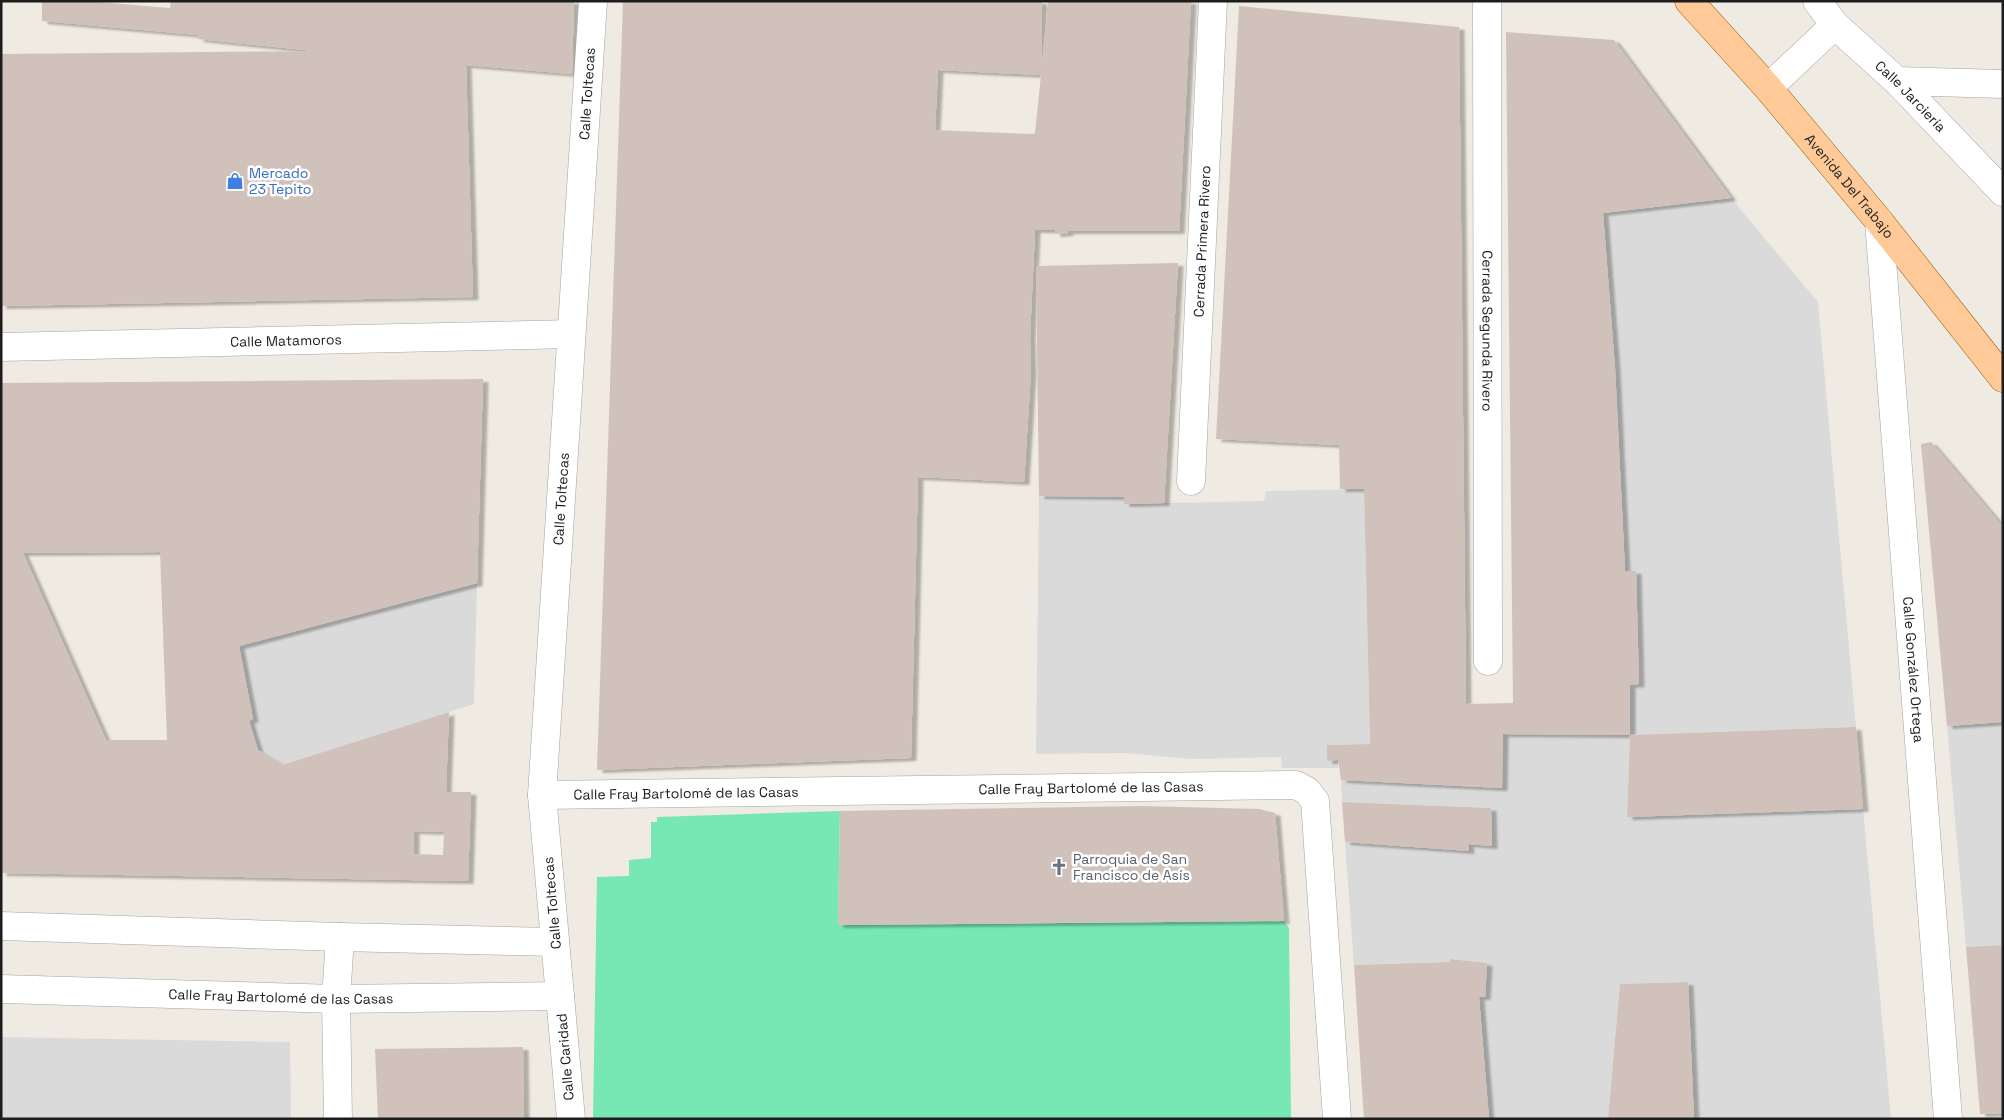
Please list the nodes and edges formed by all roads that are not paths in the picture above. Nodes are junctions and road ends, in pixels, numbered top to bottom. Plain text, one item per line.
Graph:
1 (593, 1) edge
2 (1213, 1) edge
3 (1487, 1) edge
4 (1689, 1) edge
5 (1817, 1) edge
6 (1835, 26) junction
7 (1897, 81) junction
8 (2003, 84) edge
9 (1768, 88) junction
10 (2003, 192) edge
11 (1878, 220) junction
12 (572, 334) junction
13 (1, 347) edge
14 (2003, 378) edge
15 (1190, 481) dead end
16 (1488, 662) dead end
17 (542, 795) junction
18 (1, 926) edge
19 (340, 938) junction
20 (555, 942) junction
21 (1, 989) edge
22 (560, 996) junction
23 (336, 999) junction
24 (338, 1119) edge
25 (571, 1119) edge
26 (1337, 1119) edge
27 (1948, 1119) edge

1 - 12 street, Calle Toltecas
2 - 15 street, Cerrada Primera Rivero
3 - 16 street, Cerrada Segunda Rivero
4 - 9 main road, Avenida Del Trabajo
5 - 6 street, Calle Jarciería
6 - 7 street, Calle Jarciería
6 - 9 street
7 - 8 street
7 - 10 street, Calle Jarciería
9 - 11 main road, Avenida Del Trabajo
11 - 14 main road, Avenida Del Trabajo
11 - 27 street, Calle González Ortega
12 - 13 street, Calle Matamoros
12 - 17 street, Calle Toltecas
17 - 20 street, Calle Toltecas
17 - 26 street, Calle Fray Bartolomé de las Casas
18 - 19 street
19 - 20 street
19 - 23 street
20 - 22 street, Calle Toltecas
21 - 23 street, Calle Fray Bartolomé de las Casas
22 - 23 street, Calle Fray Bartolomé de las Casas
22 - 25 street, Calle Caridad
23 - 24 street

